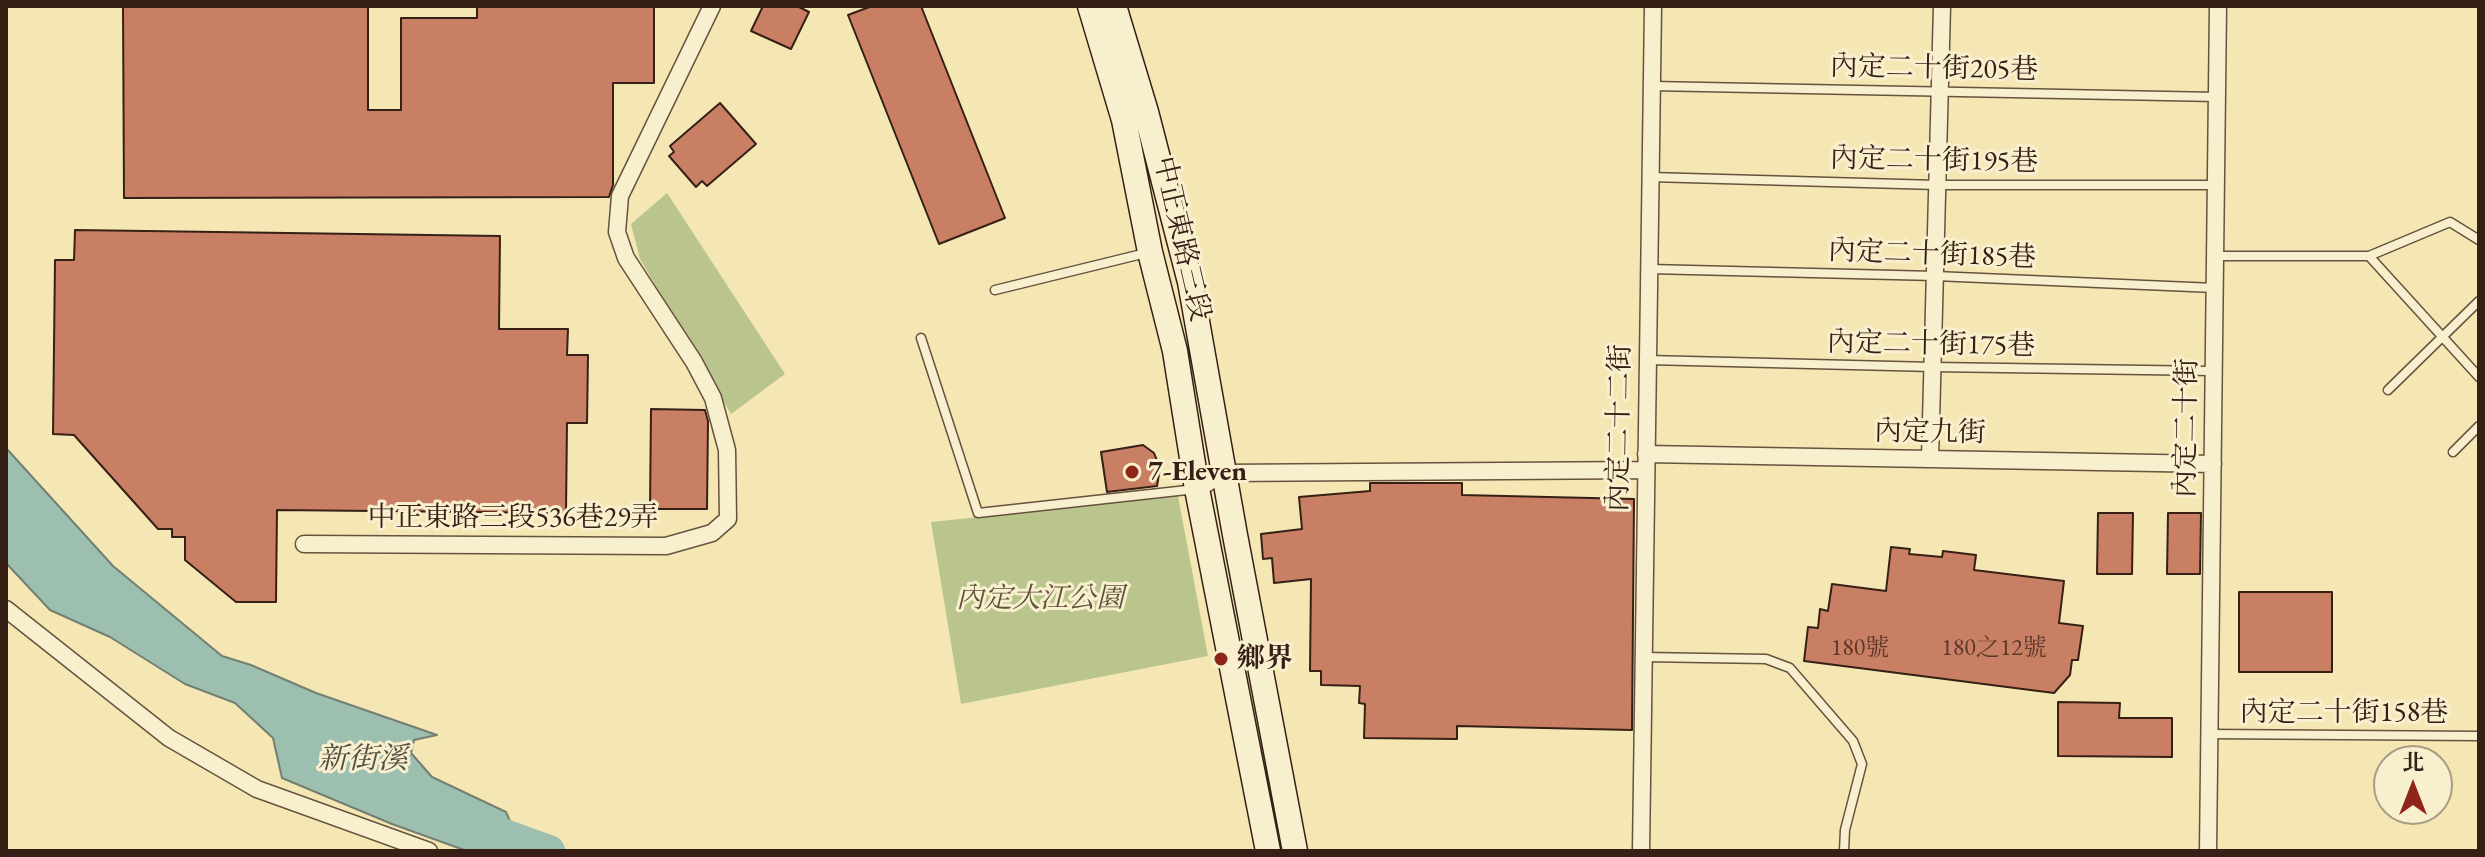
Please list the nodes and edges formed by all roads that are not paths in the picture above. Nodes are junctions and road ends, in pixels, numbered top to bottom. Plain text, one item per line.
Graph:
1 (712, 6) edge
2 (1090, 6) edge
3 (1114, 6) edge
4 (1653, 6) edge
5 (1942, 6) edge
6 (2218, 6) edge
7 (1651, 86) junction
8 (1940, 90) junction
9 (2217, 97) junction
10 (1649, 177) junction
11 (1937, 185) junction
12 (2217, 185) junction
13 (2479, 240) edge
14 (1150, 252) junction
15 (2216, 256) junction
16 (2369, 256) junction
17 (1648, 269) junction
18 (1935, 276) junction
19 (2215, 288) junction
20 (995, 290) dead end
21 (2479, 301) edge
22 (921, 338) dead end
23 (2443, 338) junction
24 (1647, 360) junction
25 (1933, 367) junction
26 (2214, 371) junction
27 (2479, 377) edge
28 (2388, 390) dead end
29 (2479, 426) edge
30 (2453, 452) dead end
31 (1930, 459) junction
32 (1646, 462) junction
33 (2213, 464) junction
34 (1224, 473) junction
35 (1197, 489) junction
36 (304, 544) dead end
37 (6, 609) edge
38 (1643, 657) junction
39 (2209, 734) junction
40 (2479, 736) edge
41 (429, 851) edge
42 (1268, 851) edge
43 (1295, 851) edge
44 (1641, 851) edge
45 (1844, 851) edge
46 (2208, 851) edge

1 - 36 street, 中正東路三段536巷29弄
2 - 14 main road, 中正東路三段
3 - 34 main road
4 - 7 street, 內定二十二街
5 - 8 street
6 - 9 street, 內定二十街
7 - 8 lane, 內定二十街205巷
7 - 10 street, 內定二十二街
8 - 9 lane, 內定二十街205巷
8 - 11 street
9 - 12 street, 內定二十街
10 - 11 lane, 內定二十街195巷
10 - 17 street, 內定二十二街
11 - 12 lane, 內定二十街195巷
11 - 18 street
12 - 15 street, 內定二十街
13 - 16 lane
14 - 20 lane
14 - 35 main road, 中正東路三段
15 - 16 lane
15 - 19 street, 內定二十街
16 - 23 lane
17 - 18 lane, 內定二十街185巷
17 - 24 street, 內定二十二街
18 - 19 lane, 內定二十街185巷
18 - 25 street
19 - 26 street, 內定二十街
21 - 23 lane
22 - 35 lane
23 - 27 lane
23 - 28 lane
24 - 25 lane, 內定二十街175巷
24 - 32 street, 內定二十二街
25 - 26 lane, 內定二十街175巷
25 - 31 street
26 - 33 street, 內定二十街
29 - 30 lane
31 - 32 street, 內定九街
31 - 33 street, 內定九街
32 - 34 street, 內定九街
32 - 38 street, 內定二十二街
33 - 39 street, 內定二十街
34 - 35 street
34 - 43 main road
35 - 42 main road, 中正東路三段
37 - 41 street
38 - 44 street, 內定二十二街
38 - 45 lane
39 - 40 lane, 內定二十街158巷
39 - 46 street, 內定二十街

